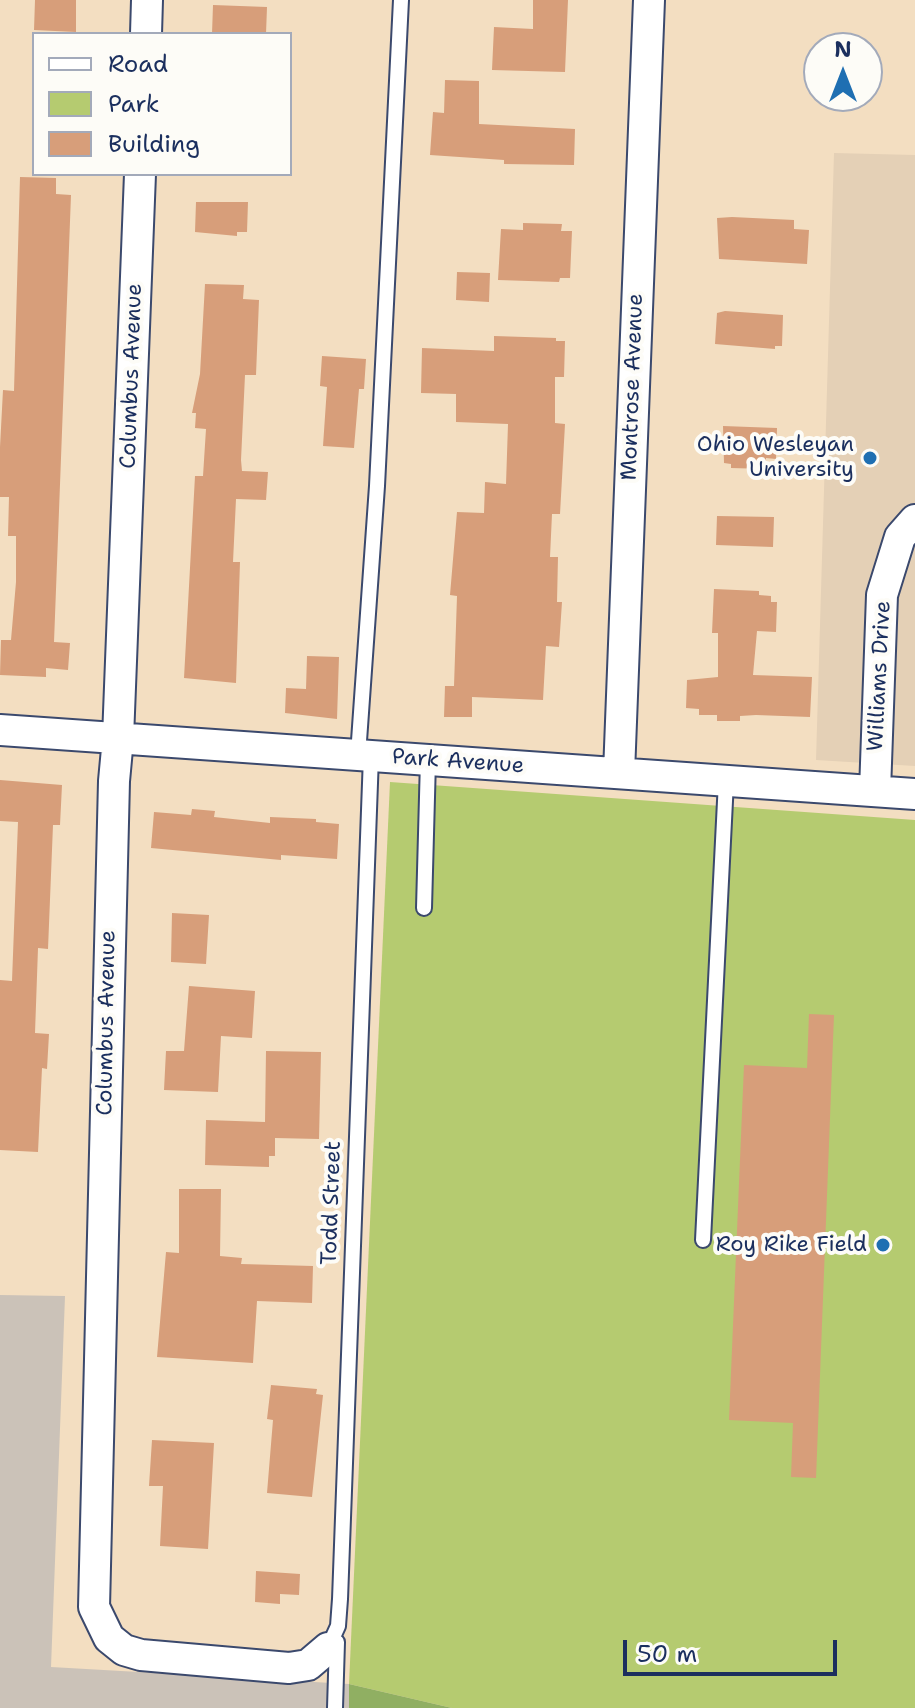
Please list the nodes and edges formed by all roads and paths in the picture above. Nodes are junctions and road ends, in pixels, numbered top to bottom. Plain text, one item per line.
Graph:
1 (147, 0) edge
2 (401, 0) edge
3 (649, 0) edge
4 (146, 32) edge
5 (140, 176) edge
6 (915, 520) edge
7 (0, 730) edge
8 (118, 738) junction
9 (364, 756) junction
10 (428, 760) junction
11 (619, 773) junction
12 (726, 781) junction
13 (875, 791) junction
14 (915, 794) edge
15 (424, 908) dead end
16 (703, 1240) dead end
17 (333, 1637) junction
18 (335, 1708) edge

1 - 4 street
2 - 9 lane, Todd Street
3 - 11 street, Montrose Avenue
5 - 8 street, Columbus Avenue
6 - 13 street, Williams Drive
7 - 8 street, Park Avenue
8 - 9 street, Park Avenue
8 - 17 street, Columbus Avenue
9 - 10 street, Park Avenue
9 - 17 lane, Todd Street
10 - 11 street, Park Avenue
10 - 15 lane
11 - 12 street, Park Avenue
12 - 13 street, Park Avenue
12 - 16 lane
13 - 14 street, Park Avenue
17 - 18 lane, Todd Street

